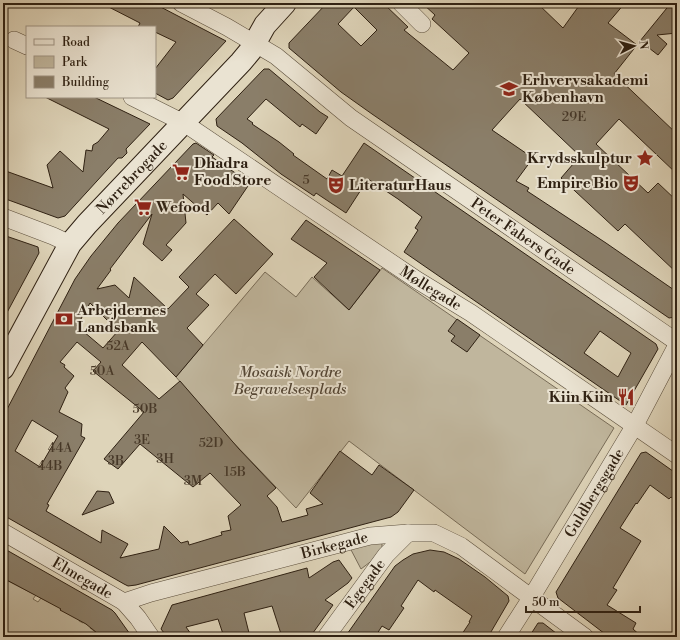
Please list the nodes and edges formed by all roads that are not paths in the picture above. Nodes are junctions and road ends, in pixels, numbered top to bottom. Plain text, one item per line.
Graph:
1 (181, 3) edge
2 (285, 3) edge
3 (401, 3) edge
4 (422, 24) dead end
5 (254, 43) junction
6 (134, 98) edge
7 (184, 123) junction
8 (3, 217) edge
9 (70, 244) junction
10 (677, 342) edge
11 (677, 346) edge
12 (3, 368) edge
13 (636, 425) junction
14 (677, 455) edge
15 (3, 532) edge
16 (408, 533) junction
17 (531, 598) junction
18 (124, 602) junction
19 (151, 637) edge
20 (326, 637) edge
21 (506, 637) edge
22 (585, 637) edge

1 - 5 street, Peter Fabers Gade
2 - 5 street, Nørrebrogade
3 - 4 street
5 - 7 street, Nørrebrogade
5 - 10 street, Peter Fabers Gade
6 - 7 street, Møllegade
7 - 9 street, Nørrebrogade
7 - 13 street, Møllegade
8 - 9 street
9 - 12 street, Nørrebrogade
11 - 13 street, Guldbergsgade
13 - 14 street, Møllegade
13 - 17 street, Guldbergsgade
15 - 18 street, Elmegade
16 - 17 street, Birkegade
16 - 18 street, Birkegade
16 - 20 street, Egegade
17 - 21 street, Guldbergsgade
17 - 22 street, Birkegade
18 - 19 street, Elmegade

